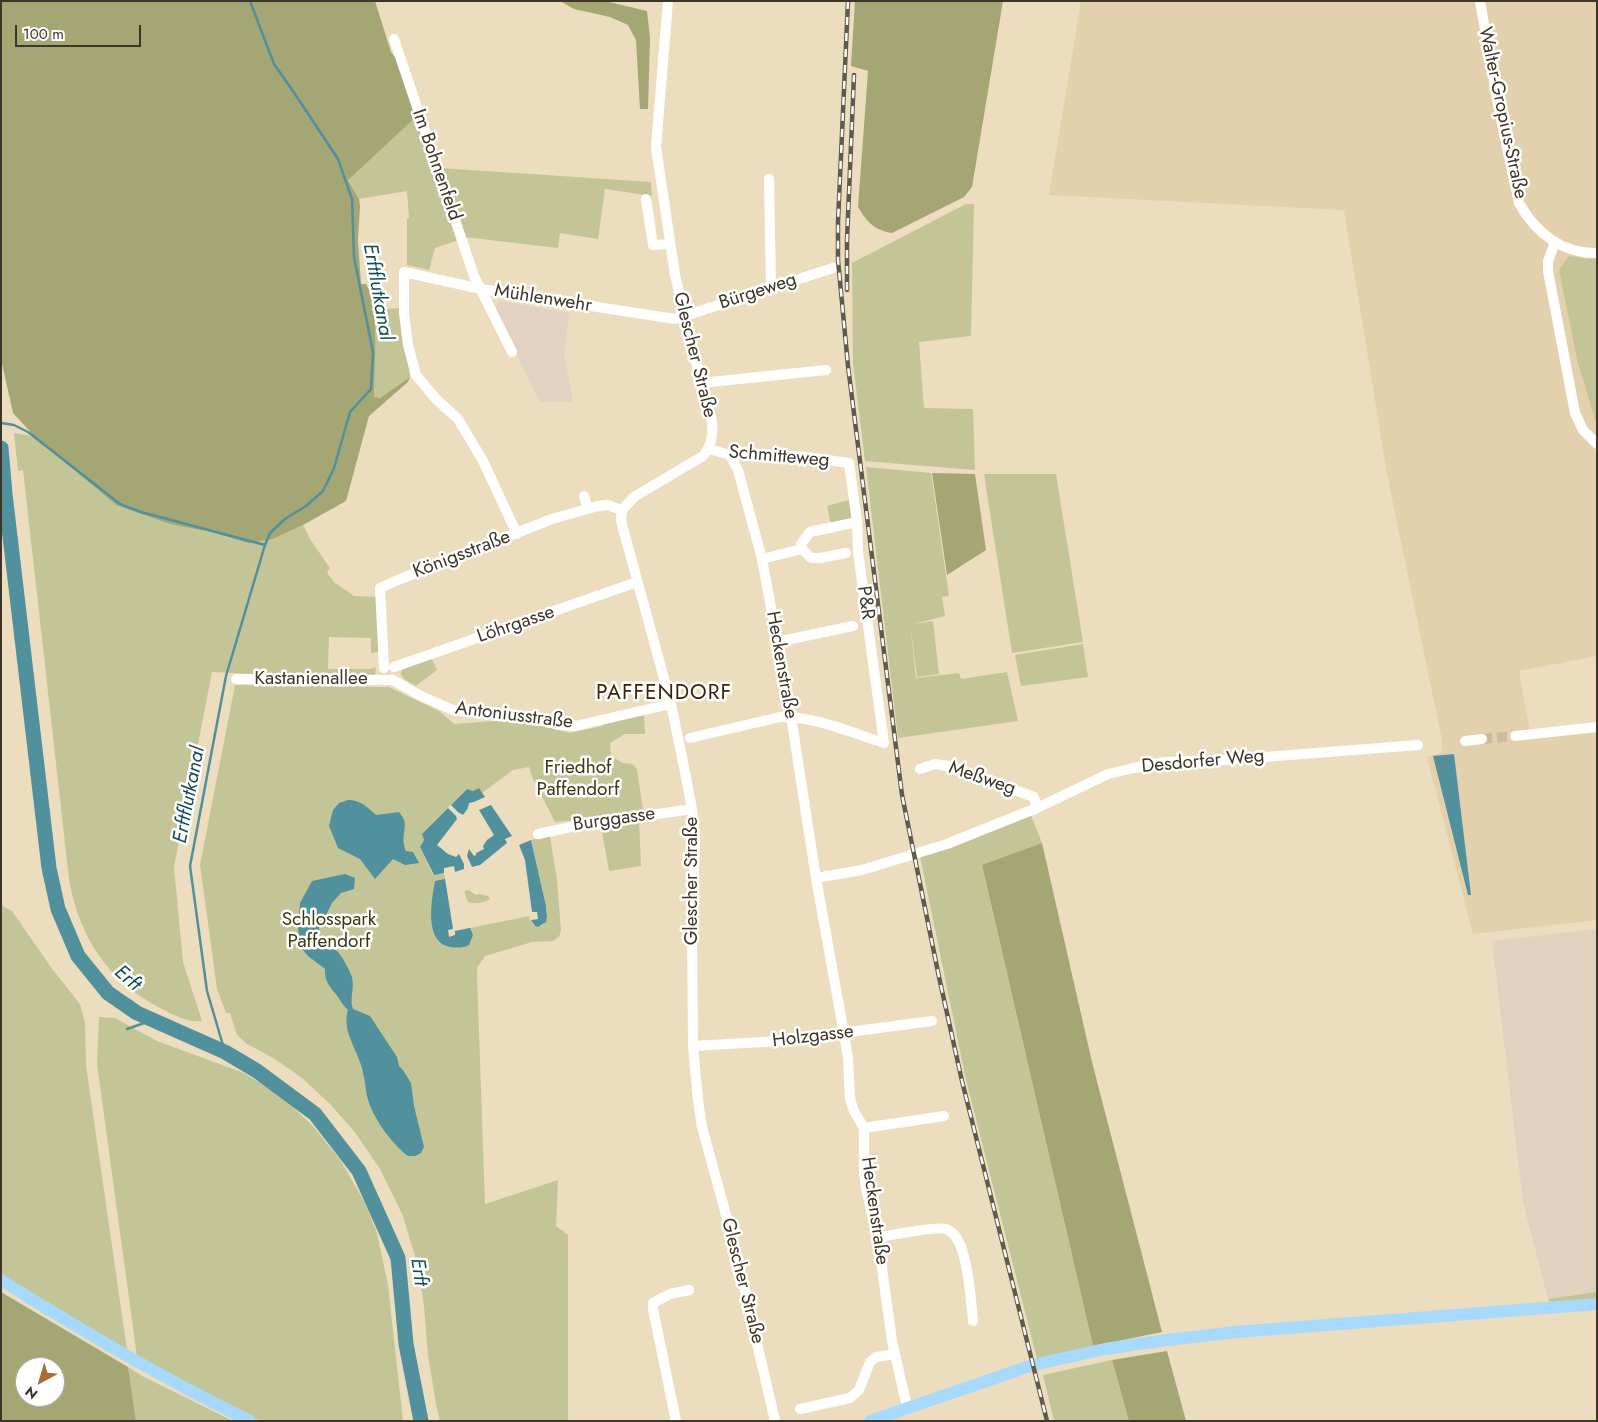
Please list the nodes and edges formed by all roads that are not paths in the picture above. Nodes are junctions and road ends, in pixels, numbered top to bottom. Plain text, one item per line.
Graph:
1 (668, 1) edge
2 (1480, 1) edge
3 (394, 39) dead end
4 (769, 179) dead end
5 (646, 199) dead end
6 (1555, 242) junction
7 (669, 244) junction
8 (1597, 253) edge
9 (833, 268) dead end
10 (771, 287) junction
11 (481, 289) junction
12 (684, 316) junction
13 (512, 352) dead end
14 (826, 370) dead end
15 (701, 383) junction
16 (1597, 444) edge
17 (709, 449) junction
18 (730, 455) junction
19 (850, 463) joint
20 (584, 496) dead end
21 (588, 508) junction
22 (622, 510) junction
23 (857, 522) junction
24 (517, 534) junction
25 (802, 549) junction
26 (846, 553) dead end
27 (762, 559) junction
28 (637, 582) junction
29 (853, 626) dead end
30 (777, 642) junction
31 (389, 667) junction
32 (236, 679) dead end
33 (389, 679) junction
34 (671, 704) junction
35 (791, 716) junction
36 (1597, 728) edge
37 (1515, 736) tunnel mouth
38 (690, 738) dead end
39 (1482, 739) tunnel mouth
40 (1465, 741) dead end
41 (1418, 745) dead end
42 (920, 769) dead end
43 (1037, 808) junction
44 (692, 809) junction
45 (538, 834) dead end
46 (816, 878) junction
47 (932, 1021) dead end
48 (844, 1034) junction
49 (693, 1046) junction
50 (944, 1116) dead end
51 (864, 1128) junction
52 (881, 1237) junction
53 (1, 1280) edge
54 (690, 1290) dead end
55 (1597, 1304) edge
56 (973, 1322) dead end
57 (895, 1354) junction
58 (907, 1407) junction
59 (800, 1410) dead end
60 (250, 1421) edge
61 (676, 1421) edge
62 (775, 1421) edge
63 (870, 1421) edge

1 - 7 street, Glescher Straße
2 - 6 street, Walter-Gropius-Straße
3 - 11 street, Im Bohnenfeld
4 - 10 street
5 - 7 street
6 - 8 street, Walter-Gropius-Straße
6 - 16 street
7 - 12 street, Glescher Straße
9 - 10 street, Bürgeweg
10 - 12 street, Bürgeweg
11 - 12 street, Mühlenwehr
11 - 13 street, Im Bohnenfeld
11 - 24 street, Mühlenwehr
12 - 15 street, Glescher Straße
14 - 15 street
15 - 17 street, Glescher Straße
17 - 18 street, Schmitteweg
17 - 22 street
18 - 19 street, Schmitteweg
18 - 27 street, Heckenstraße
19 - 23 street, P&R
20 - 21 street
21 - 22 street, Königsstraße
21 - 24 street, Königsstraße
22 - 28 street, Glescher Straße
23 - 25 street
23 - 35 street, P&R
24 - 31 street, Königsstraße
25 - 26 street
25 - 27 street
27 - 30 street, Heckenstraße
28 - 31 street, Löhrgasse
28 - 34 street, Glescher Straße
29 - 30 street
30 - 35 street, Heckenstraße
31 - 33 street
32 - 33 street, Kastanienallee
33 - 34 street, Antoniusstraße
34 - 44 street, Glescher Straße
35 - 38 street
35 - 46 street, Heckenstraße
36 - 37 street
39 - 40 street
41 - 43 street, Desdorfer Weg
42 - 43 street, Meßweg
43 - 46 street, Desdorfer Weg
44 - 45 street, Burggasse
44 - 49 street, Glescher Straße
46 - 48 street, Heckenstraße
47 - 48 street, Holzgasse
48 - 49 street, Holzgasse
48 - 51 street, Heckenstraße
49 - 62 street, Glescher Straße
50 - 51 street
51 - 52 street, Heckenstraße
52 - 56 street
52 - 57 street, Heckenstraße
53 - 60 main road
54 - 61 street
55 - 58 main road
57 - 58 street, Heckenstraße
57 - 59 street
58 - 63 main road

